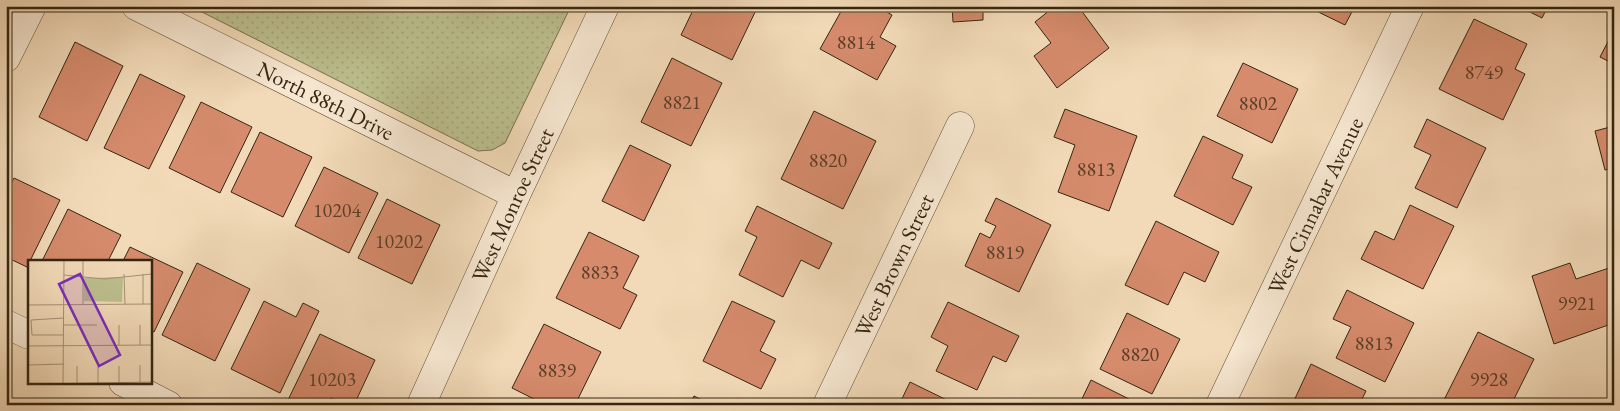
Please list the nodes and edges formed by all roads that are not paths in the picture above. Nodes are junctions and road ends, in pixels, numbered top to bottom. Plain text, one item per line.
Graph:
1 (32, 6) edge
2 (136, 6) edge
3 (605, 6) edge
4 (1410, 6) edge
5 (6, 58) edge
6 (960, 126) dead end
7 (516, 195) junction
8 (6, 324) edge
9 (28, 335) edge
10 (127, 384) edge
11 (168, 405) edge
12 (421, 405) edge
13 (827, 405) edge
14 (1220, 405) edge

1 - 5 street
2 - 7 street, North 88th Drive
3 - 7 street, West Monroe Street
4 - 14 street, West Cinnabar Avenue
6 - 13 street, West Brown Street
7 - 12 street, West Monroe Street
8 - 9 street
10 - 11 street

